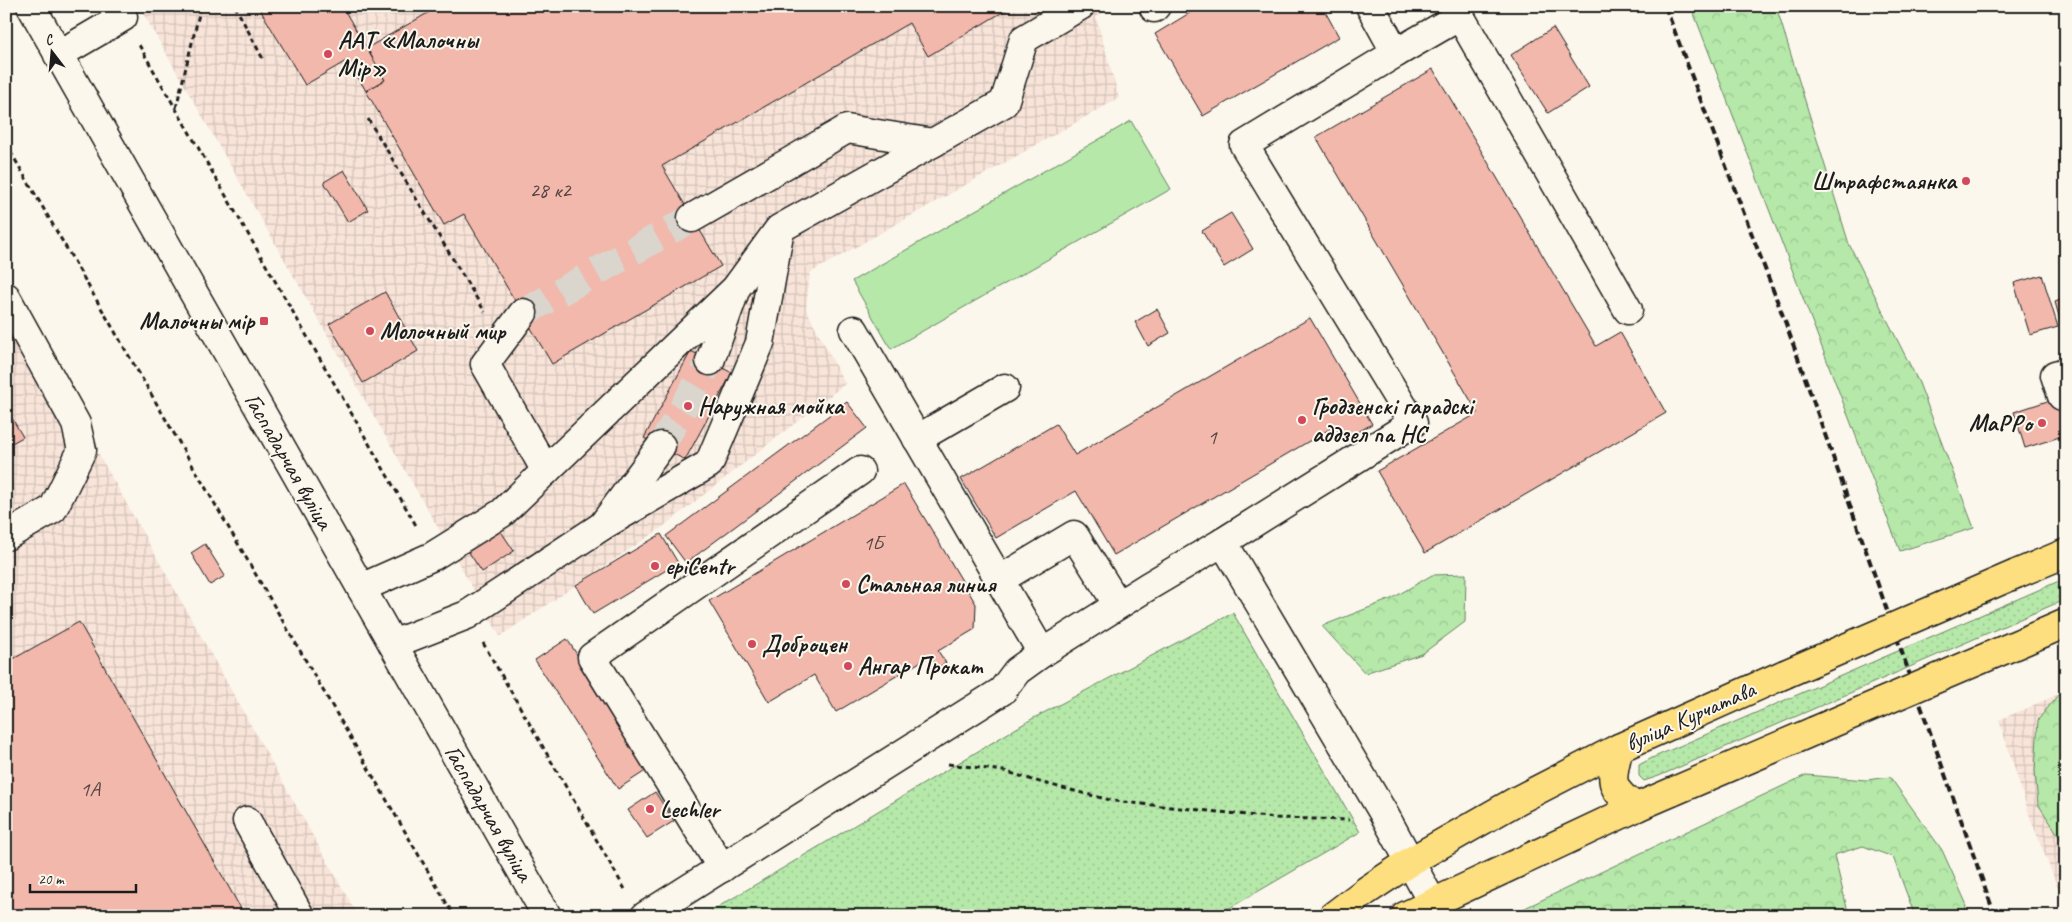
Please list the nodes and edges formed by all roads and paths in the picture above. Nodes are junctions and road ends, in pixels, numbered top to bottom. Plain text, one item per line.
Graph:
1 (31, 6) edge
2 (201, 6) edge
3 (235, 6) edge
4 (1080, 6) edge
5 (1370, 6) edge
6 (123, 17) joint
7 (1396, 53) junction
8 (58, 55) junction
9 (263, 59) dead end
10 (176, 109) junction
11 (368, 118) dead end
12 (933, 143) junction
13 (6, 144) edge
14 (692, 218) tunnel mouth
15 (780, 229) junction
16 (736, 288) junction
17 (6, 297) edge
18 (1628, 310) dead end
19 (523, 314) tunnel mouth
20 (854, 330) dead end
21 (502, 340) junction
22 (710, 361) tunnel mouth
23 (1005, 388) dead end
24 (917, 439) junction
25 (660, 446) tunnel mouth
26 (546, 471) junction
27 (860, 471) dead end
28 (602, 526) junction
29 (6, 536) edge
30 (1222, 542) junction
31 (2066, 553) edge
32 (433, 556) junction
33 (999, 580) junction
34 (361, 588) junction
35 (1118, 605) junction
36 (467, 615) junction
37 (2054, 628) edge
38 (393, 644) junction
39 (1042, 653) junction
40 (1619, 748) junction
41 (900, 754) junction
42 (1637, 806) junction
43 (1384, 814) junction
44 (247, 821) dead end
45 (1411, 860) junction
46 (722, 868) junction
47 (1433, 904) junction
48 (637, 907) edge
49 (300, 916) edge
50 (454, 916) edge
51 (547, 916) edge
52 (1333, 916) edge
53 (1405, 916) edge

1 - 8 street, Гаспадарчая вуліца
2 - 10 path
3 - 9 path
4 - 12 street
5 - 7 street
6 - 8 street
6 - 10 path
7 - 18 street
7 - 30 street
8 - 34 street, Гаспадарчая вуліца
10 - 32 path
11 - 21 path
12 - 14 street
12 - 15 street
13 - 50 path
15 - 16 street
15 - 28 street
16 - 22 street
16 - 26 street
17 - 29 street
19 - 21 street
20 - 24 street
21 - 26 street
23 - 24 street
24 - 33 street
25 - 28 street
26 - 32 street
27 - 46 street
28 - 36 street
30 - 35 street
30 - 43 street
31 - 40 main road, вуліца Курчатава, bridge
32 - 34 street
33 - 35 street
33 - 39 street
34 - 38 street, Гаспадарчая вуліца
35 - 39 street
36 - 38 street
36 - 48 path
37 - 42 main road, bridge
38 - 51 street, Гаспадарчая вуліца
39 - 41 street
40 - 42 main road
40 - 45 main road, вуліца Курчатава
41 - 43 path
41 - 46 street
42 - 47 main road
43 - 45 street
44 - 49 street
45 - 47 street
45 - 52 main road, вуліца Курчатава
46 - 48 street
47 - 53 main road

